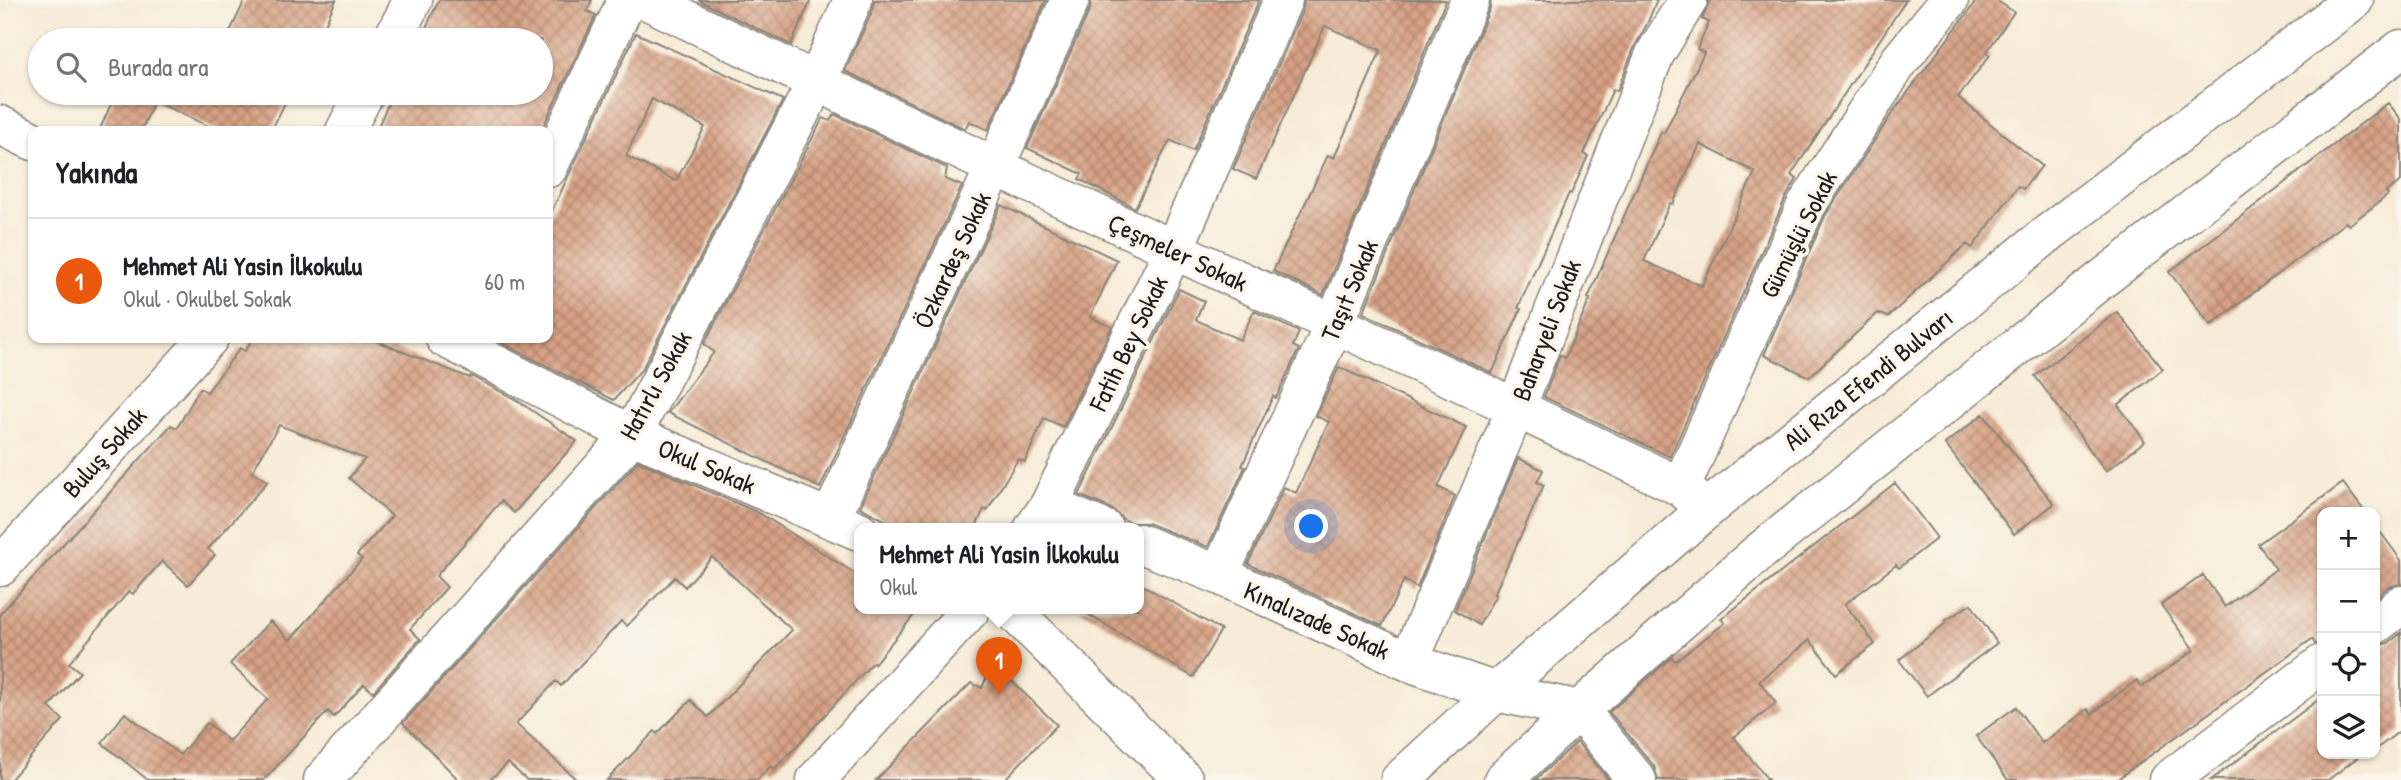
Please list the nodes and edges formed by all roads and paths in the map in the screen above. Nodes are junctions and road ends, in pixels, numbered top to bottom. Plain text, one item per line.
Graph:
1 (413, 0) edge
2 (628, 0) edge
3 (646, 0) edge
4 (853, 0) edge
5 (1070, 0) edge
6 (1283, 0) edge
7 (1470, 0) edge
8 (1688, 0) edge
9 (1949, 0) edge
10 (2354, 0) edge
11 (398, 28) edge
12 (2401, 49) edge
13 (816, 83) junction
14 (359, 105) edge
15 (0, 125) edge
16 (348, 126) edge
17 (28, 139) edge
18 (553, 158) edge
19 (995, 167) junction
20 (1174, 249) junction
21 (1334, 325) junction
22 (204, 343) edge
23 (463, 343) edge
24 (1516, 408) junction
25 (632, 435) junction
26 (1694, 498) junction
27 (1041, 518) edge
28 (1070, 523) edge
29 (845, 525) edge
30 (1144, 545) edge
31 (0, 567) edge
32 (1219, 575) junction
33 (2401, 605) edge
34 (966, 614) edge
35 (1016, 614) edge
36 (2380, 621) edge
37 (1409, 662) junction
38 (2317, 668) edge
39 (1496, 692) junction
40 (1579, 710) junction
41 (323, 780) edge
42 (816, 780) edge
43 (1184, 780) edge
44 (1400, 780) edge
45 (1503, 780) edge
46 (1637, 780) edge
47 (2169, 780) edge

1 - 11 street
2 - 18 street
3 - 13 street, Çeşmeler Sokak
4 - 13 street, Hatırlı Sokak
5 - 19 street, Özkardeş Sokak
6 - 20 street, Fatih Bey Sokak
7 - 21 street, Taşıt Sokak
8 - 24 street, Baharyeli Sokak
9 - 26 street, Gümüşlü Sokak
10 - 26 street, Ali Rıza Efendi Bulvarı
12 - 40 street
13 - 19 street, Çeşmeler Sokak
13 - 25 street, Hatırlı Sokak
14 - 16 street
15 - 17 street
19 - 20 street, Çeşmeler Sokak
19 - 29 street, Özkardeş Sokak
20 - 21 street, Çeşmeler Sokak
20 - 27 street, Fatih Bey Sokak
21 - 24 street, Çeşmeler Sokak
21 - 32 street, Taşıt Sokak
22 - 31 street, Buluş Sokak
23 - 25 street, Okul Sokak
24 - 26 street, Çeşmeler Sokak
24 - 37 street, Baharyeli Sokak
25 - 29 street, Okul Sokak
25 - 41 street, Hatırlı Sokak
26 - 39 street, Ali Rıza Efendi Bulvarı
27 - 28 street
30 - 32 street, Kınalızade Sokak
32 - 37 street, Kınalızade Sokak
33 - 36 street
34 - 42 street
35 - 43 street
37 - 39 street, Kınalızade Sokak
38 - 47 street
39 - 40 street, Kınalızade Sokak
39 - 44 street, Ali Rıza Efendi Bulvarı
40 - 45 street
40 - 46 street

